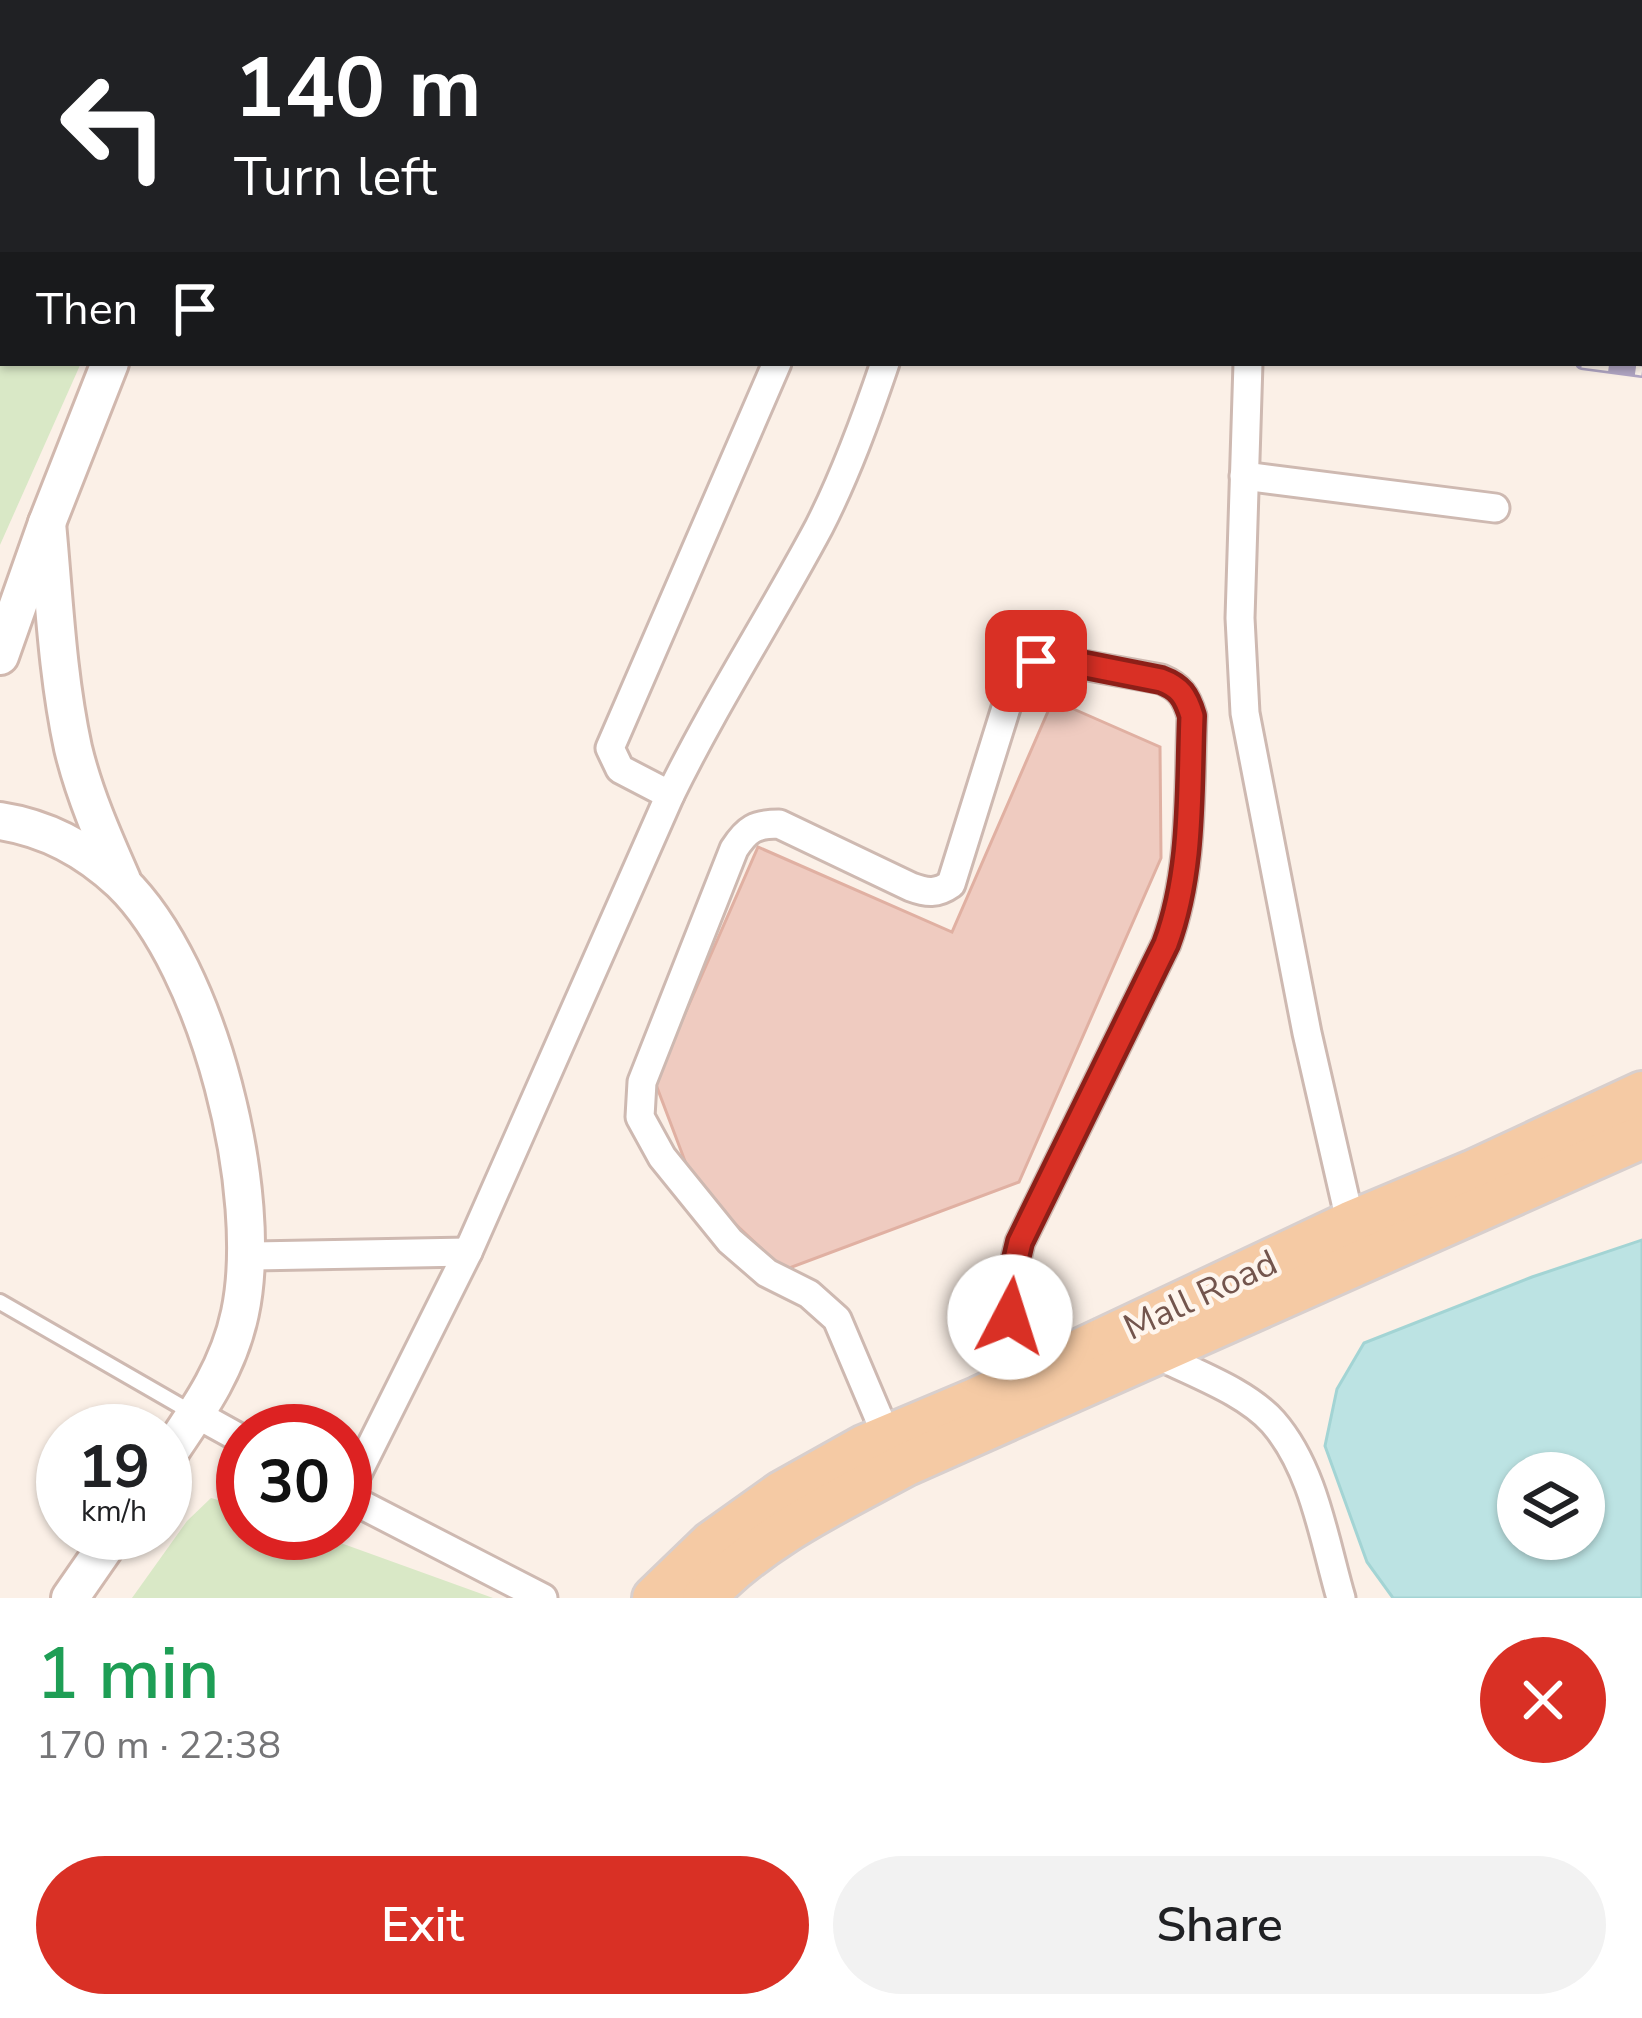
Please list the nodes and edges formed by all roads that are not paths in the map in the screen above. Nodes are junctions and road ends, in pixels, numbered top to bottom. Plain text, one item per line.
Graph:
1 (109, 366) edge
2 (776, 366) edge
3 (884, 366) edge
4 (1248, 366) edge
5 (1244, 476) junction
6 (1495, 508) dead end
7 (47, 523) junction
8 (0, 656) edge
9 (670, 795) junction
10 (0, 821) edge
11 (123, 884) junction
12 (1642, 1093) edge
13 (1642, 1137) edge
14 (1350, 1223) junction
15 (468, 1252) junction
16 (248, 1256) junction
17 (1362, 1265) junction
18 (0, 1302) edge
19 (1158, 1355) junction
20 (1020, 1378) junction
21 (196, 1414) junction
22 (192, 1420) edge
23 (216, 1425) edge
24 (887, 1437) junction
25 (372, 1442) edge
26 (372, 1510) edge
27 (96, 1560) edge
28 (70, 1598) edge
29 (543, 1598) edge
30 (654, 1598) edge
31 (704, 1598) edge
32 (1341, 1598) edge

1 - 7 street
2 - 9 street
3 - 9 street
4 - 5 street
5 - 6 street
5 - 14 street
7 - 8 street
7 - 11 street
9 - 15 street
10 - 11 street
11 - 16 street
12 - 14 main road, Mall Road
13 - 17 main road, Mall Road
14 - 17 street
14 - 20 main road, Mall Road
15 - 16 street
15 - 25 street
16 - 21 street
17 - 19 main road, Mall Road
18 - 21 lane
19 - 31 main road, Mall Road
19 - 32 street
20 - 24 main road, Mall Road
20 - 24 street
21 - 22 street
21 - 23 street
24 - 30 main road, Mall Road
26 - 29 street
27 - 28 street

